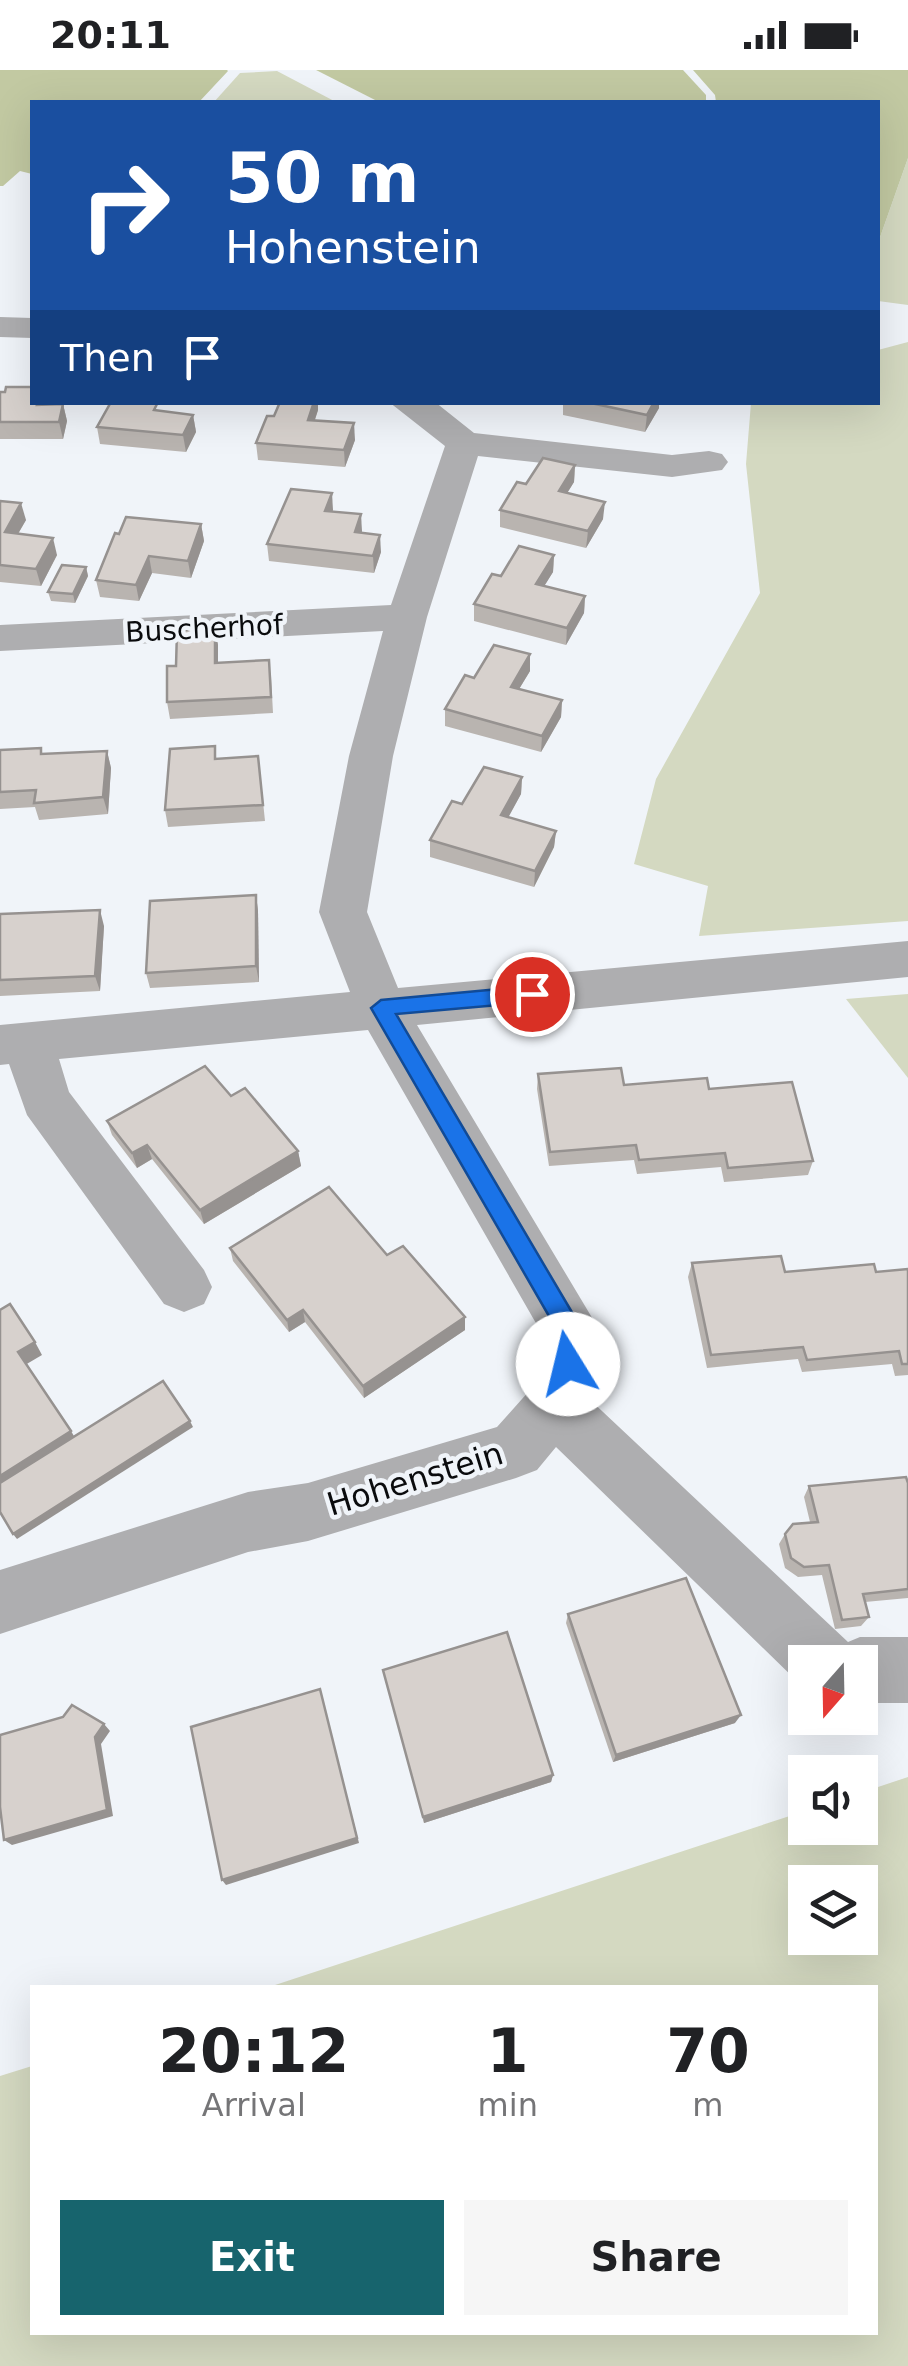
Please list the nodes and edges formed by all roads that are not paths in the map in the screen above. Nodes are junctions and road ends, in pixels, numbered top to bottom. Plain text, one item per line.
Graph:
1 (0, 327) edge
2 (30, 328) edge
3 (413, 405) edge
4 (464, 443) junction
5 (710, 462) dead end
6 (407, 617) junction
7 (0, 638) edge
8 (908, 959) edge
9 (381, 1008) junction
10 (15, 1044) edge
11 (184, 1286) dead end
12 (554, 1405) junction
13 (0, 1602) edge
14 (806, 1645) edge
15 (878, 1670) edge
16 (908, 1670) edge

1 - 2 street
3 - 4 street
4 - 5 street
4 - 6 street
6 - 7 street, Buscherhof
6 - 9 street
8 - 9 street
9 - 10 street
9 - 12 street, Hohenstein
10 - 11 street
12 - 13 street, Hohenstein
12 - 14 street
15 - 16 street

